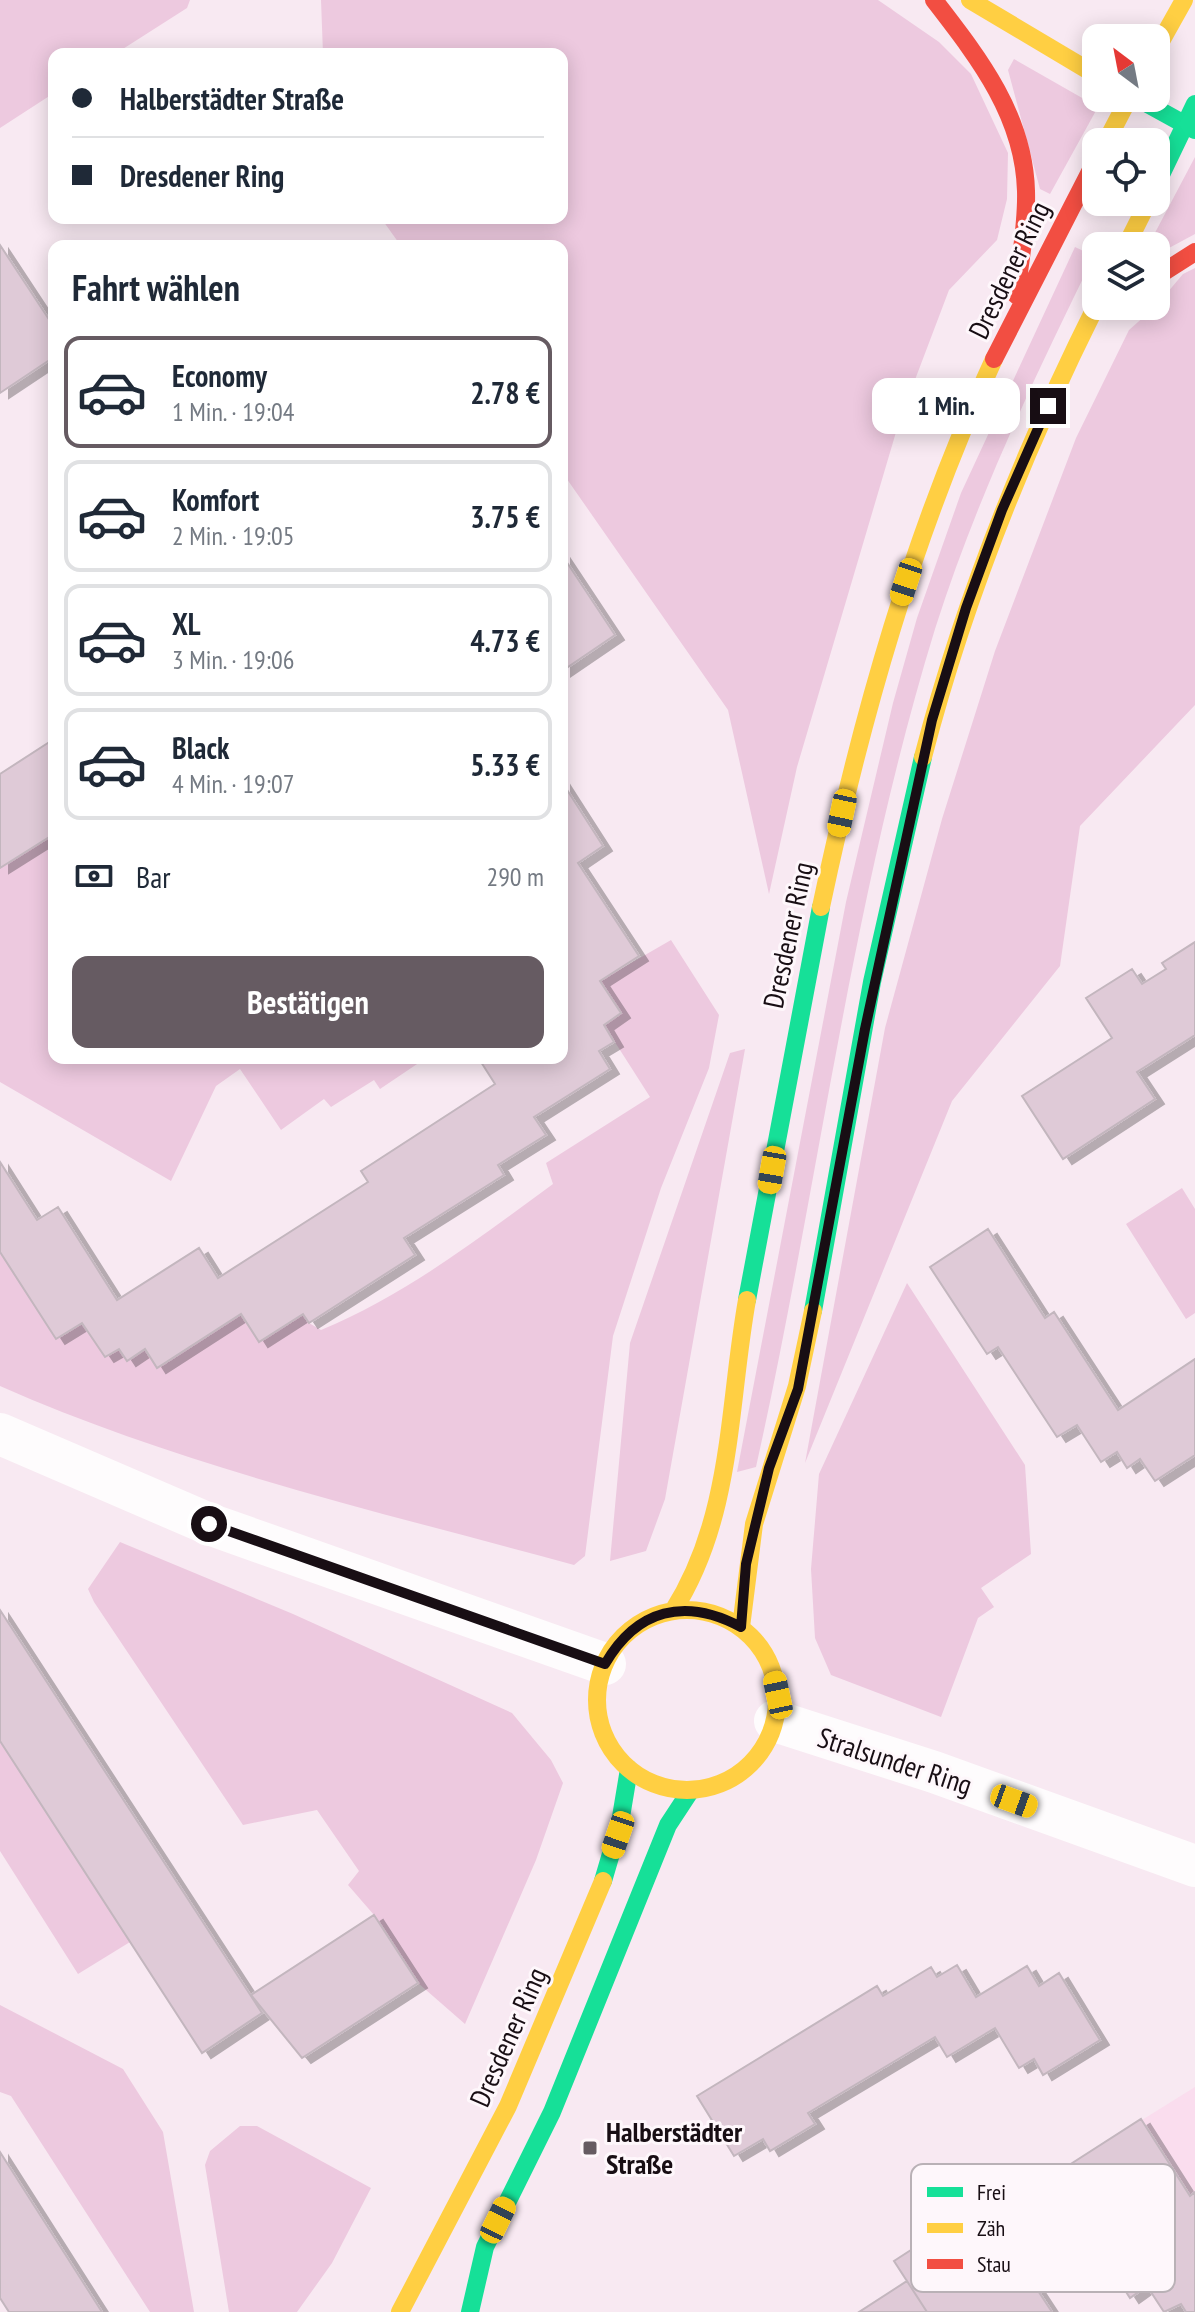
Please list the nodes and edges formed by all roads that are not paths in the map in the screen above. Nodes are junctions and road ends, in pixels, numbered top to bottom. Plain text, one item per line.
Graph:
1 (934, 0) edge
2 (970, 0) edge
3 (1184, 0) edge
4 (1195, 5) edge
5 (1170, 25) edge
6 (1082, 67) edge
7 (1195, 104) edge
8 (1163, 112) edge
9 (1190, 127) edge
10 (1170, 161) edge
11 (1082, 187) edge
12 (1195, 252) edge
13 (1170, 268) edge
14 (1014, 320) junction
15 (1089, 320) edge
16 (1110, 320) edge
17 (1071, 355) junction
18 (0, 1434) edge
19 (673, 1611) junction
20 (741, 1627) junction
21 (605, 1664) junction
22 (775, 1721) junction
23 (629, 1769) junction
24 (691, 1790) junction
25 (1195, 1866) edge
26 (400, 2312) edge
27 (470, 2312) edge

1 - 14 street
2 - 6 street
3 - 4 street
3 - 5 street
7 - 9 street
8 - 9 street
9 - 10 street
11 - 14 street, Dresdener Ring
12 - 13 street
14 - 19 street, Dresdener Ring
15 - 17 street
16 - 17 street
17 - 20 street
18 - 21 street
19 - 20 street
19 - 21 street
20 - 22 street
21 - 23 street
22 - 24 street
22 - 25 street, Stralsunder Ring
23 - 24 street
23 - 26 street, Dresdener Ring
24 - 27 street

